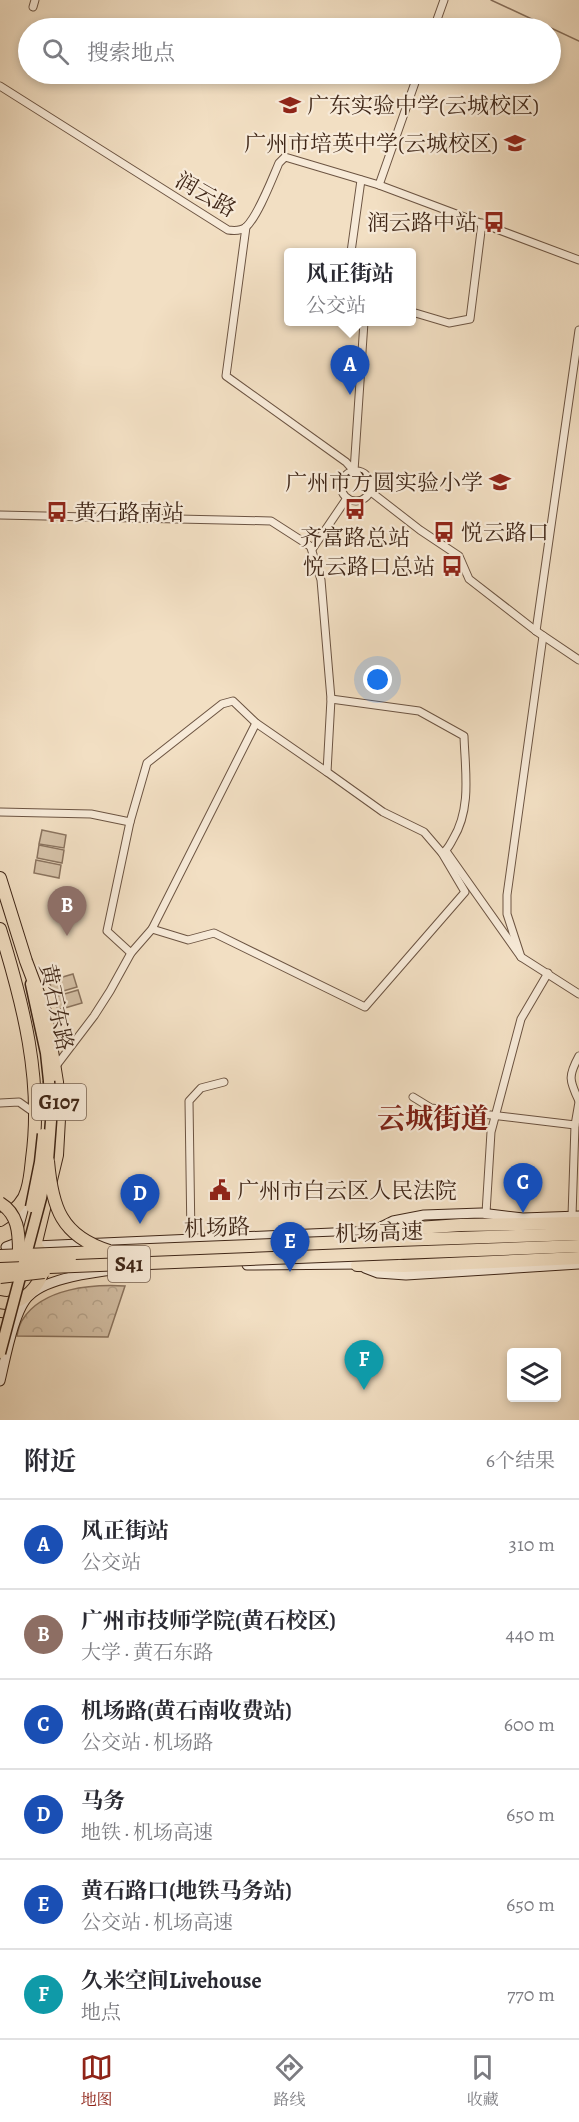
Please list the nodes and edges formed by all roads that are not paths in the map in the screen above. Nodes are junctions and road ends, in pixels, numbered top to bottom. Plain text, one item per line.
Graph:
1 (444, 0) edge
2 (438, 18) edge
3 (414, 84) edge
4 (0, 86) edge
5 (361, 180) junction
6 (379, 185) junction
7 (482, 223) junction
8 (246, 227) junction
9 (352, 248) edge
10 (579, 260) edge
11 (416, 313) edge
12 (364, 326) edge
13 (579, 330) edge
14 (354, 471) junction
15 (371, 492) junction
16 (347, 498) junction
17 (0, 515) edge
18 (312, 548) junction
19 (536, 631) junction
20 (543, 636) junction
21 (579, 660) edge
22 (331, 699) junction
23 (256, 723) junction
24 (327, 772) junction
25 (0, 812) edge
26 (130, 822) junction
27 (444, 852) junction
28 (0, 878) edge
29 (0, 929) edge
30 (152, 929) junction
31 (131, 953) junction
32 (521, 957) junction
33 (26, 961) junction
34 (11, 964) junction
35 (548, 973) junction
36 (579, 994) edge
37 (579, 1056) edge
38 (56, 1066) junction
39 (46, 1082) junction
40 (224, 1082) dead end
41 (413, 1096) dead end
42 (579, 1101) edge
43 (0, 1103) edge
44 (36, 1114) junction
45 (495, 1115) junction
46 (575, 1125) junction
47 (48, 1161) junction
48 (27, 1192) junction
49 (48, 1193) junction
50 (0, 1203) edge
51 (486, 1213) junction
52 (577, 1218) edge
53 (0, 1220) edge
54 (21, 1221) junction
55 (40, 1226) junction
56 (374, 1231) junction
57 (579, 1232) edge
58 (406, 1237) junction
59 (191, 1239) junction
60 (128, 1241) junction
61 (342, 1248) junction
62 (579, 1248) edge
63 (27, 1250) junction
64 (2, 1251) edge
65 (245, 1252) junction
66 (116, 1253) junction
67 (403, 1255) junction
68 (579, 1258) edge
69 (579, 1264) edge
70 (357, 1265) junction
71 (0, 1268) edge
72 (131, 1269) junction
73 (0, 1277) edge
74 (30, 1294) junction
75 (0, 1302) edge
76 (0, 1325) edge
77 (0, 1340) edge
78 (9, 1345) junction
79 (0, 1353) edge
80 (0, 1381) edge

1 - 2 street
3 - 6 street
4 - 8 street, 润云路
5 - 6 street, 润云路
5 - 8 street, 润云路
5 - 9 street
6 - 7 street, 润云路
7 - 10 street, 润云路
7 - 11 street
8 - 14 street
12 - 14 street
13 - 19 street
14 - 15 street
14 - 16 street
15 - 16 street
15 - 19 street
16 - 18 street
17 - 18 street
18 - 22 street
19 - 20 street
20 - 21 street
20 - 32 street
22 - 24 street
22 - 27 street
23 - 24 street
23 - 26 street
23 - 30 street
24 - 27 street
25 - 26 street
26 - 31 street
27 - 30 street
27 - 32 street
28 - 33 highway, 黄石东路 / G107
29 - 34 highway, 黄石东路 / G107
30 - 31 street
31 - 38 street
32 - 35 street
33 - 38 highway, G107
33 - 39 main road, 黄石东路
34 - 39 main road, 黄石东路
34 - 44 highway, G107
35 - 36 street
35 - 45 street
37 - 42 street
38 - 49 highway, G107
39 - 47 main road, 黄石东路, bridge
39 - 63 main road, 黄石东路, bridge
40 - 59 street
41 - 45 street
42 - 46 street
43 - 44 street
44 - 48 highway, G107
45 - 46 street
45 - 51 street
46 - 52 street
47 - 63 main road, 黄石东路, bridge
47 - 66 highway, bridge
48 - 49 highway
48 - 53 highway
48 - 54 main road
49 - 55 highway, G107
50 - 63 highway, bridge
51 - 52 main road
51 - 56 main road
52 - 56 highway
54 - 55 highway
54 - 64 main road
55 - 63 highway, G107
56 - 58 main road
56 - 59 main road
56 - 61 main road
57 - 58 highway, 机场路
57 - 64 highway, 机场高速 / S41, bridge
58 - 61 highway, 机场路
59 - 60 main road
60 - 63 main road
60 - 72 main road
61 - 65 highway, 机场路
61 - 67 highway, 机场路
62 - 67 highway, 机场路
62 - 71 highway, 机场高速 / S41, bridge
63 - 64 main road
63 - 74 highway, G107
63 - 76 main road, bridge
63 - 79 main road, bridge
65 - 66 highway, 机场路, bridge
65 - 73 highway, 机场路, bridge
66 - 71 highway, 机场路, bridge
67 - 70 main road
68 - 70 highway
69 - 70 main road
70 - 72 main road
72 - 74 main road
74 - 75 highway
74 - 78 main road
77 - 78 main road
78 - 80 main road

